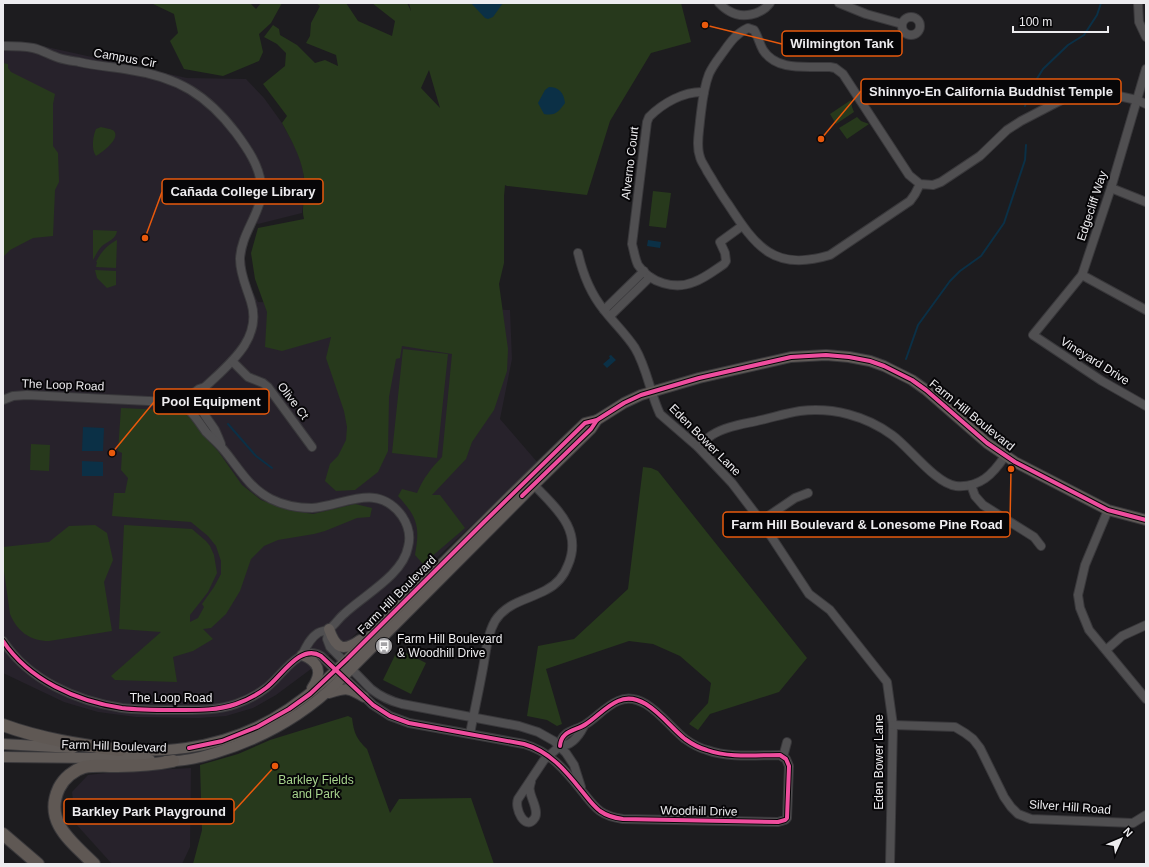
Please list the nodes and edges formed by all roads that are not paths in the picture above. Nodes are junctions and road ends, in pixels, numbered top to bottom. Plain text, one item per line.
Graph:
1 (719, 3) edge
2 (770, 3) edge
3 (839, 3) edge
4 (1138, 3) edge
5 (902, 24) dead end
6 (1146, 37) edge
7 (3, 46) edge
8 (1146, 69) edge
9 (704, 92) junction
10 (1137, 100) junction
11 (1146, 104) edge
12 (920, 184) junction
13 (1111, 188) junction
14 (1146, 202) edge
15 (742, 226) junction
16 (578, 253) dead end
17 (647, 274) junction
18 (1082, 275) junction
19 (1146, 310) edge
20 (607, 313) junction
21 (1033, 336) joint
22 (232, 361) junction
23 (204, 387) junction
24 (651, 391) junction
25 (3, 400) edge
26 (169, 402) junction
27 (1146, 406) edge
28 (597, 420) junction
29 (312, 447) dead end
30 (698, 447) junction
31 (223, 448) junction
32 (1005, 456) junction
33 (534, 485) junction
34 (971, 485) junction
35 (808, 493) dead end
36 (1108, 510) junction
37 (1146, 520) edge
38 (761, 521) junction
39 (1041, 546) dead end
40 (1146, 625) edge
41 (378, 628) junction
42 (329, 629) junction
43 (3, 641) edge
44 (1106, 650) junction
45 (302, 654) junction
46 (347, 665) junction
47 (335, 670) junction
48 (343, 677) junction
49 (327, 693) junction
50 (364, 696) junction
51 (1146, 699) edge
52 (299, 702) junction
53 (474, 717) junction
54 (3, 725) edge
55 (893, 725) junction
56 (470, 734) junction
57 (787, 742) dead end
58 (3, 744) edge
59 (560, 746) junction
60 (120, 750) junction
61 (549, 756) junction
62 (3, 757) edge
63 (783, 757) junction
64 (173, 761) junction
65 (530, 782) dead end
66 (581, 790) junction
67 (1146, 815) edge
68 (3, 834) edge
69 (38, 864) edge
70 (94, 864) edge
71 (890, 864) edge

1 - 2 street
3 - 5 street
4 - 6 street
7 - 22 street, Campus Cir
8 - 10 street, Edgecliff Way
9 - 12 street
9 - 15 street
9 - 17 street, Alverno Court
10 - 11 street
10 - 12 street
10 - 13 street, Edgecliff Way
12 - 15 street
13 - 14 street
13 - 18 street, Edgecliff Way
15 - 17 street
16 - 20 street, Eden Bower Lane
17 - 20 street
18 - 19 street
18 - 21 street, Edgecliff Way
20 - 24 street, Eden Bower Lane
21 - 27 street, Vineyard Drive
22 - 23 street, Campus Cir
22 - 29 street, Olive Ct
23 - 26 street, Campus Cir
23 - 31 street
24 - 28 main road, Farm Hill Boulevard
24 - 30 street, Eden Bower Lane
24 - 32 main road, Farm Hill Boulevard
25 - 26 street, The Loop Road
26 - 31 street
28 - 33 main road, Farm Hill Boulevard
28 - 41 main road, Farm Hill Boulevard
30 - 34 street
30 - 38 street, Eden Bower Lane
31 - 42 street
32 - 34 street
32 - 36 main road, Farm Hill Boulevard
33 - 46 main road, Farm Hill Boulevard
33 - 53 street
34 - 39 street
35 - 38 street
36 - 37 main road, Farm Hill Boulevard
36 - 44 street
38 - 55 street, Eden Bower Lane
40 - 44 street
41 - 42 main road
41 - 46 main road, Farm Hill Boulevard
42 - 45 street, The Loop Road
42 - 46 street, Woodhill Drive
43 - 45 street, The Loop Road
44 - 51 street
45 - 47 street
45 - 52 main road
46 - 47 main road, Farm Hill Boulevard
46 - 48 main road, Farm Hill Boulevard
46 - 53 street, Woodhill Drive
47 - 48 street, Woodhill Drive
47 - 52 main road, Farm Hill Boulevard
48 - 49 main road, Farm Hill Boulevard
48 - 50 street, Woodhill Drive
49 - 50 main road
49 - 64 main road, Farm Hill Boulevard
50 - 56 street, Woodhill Drive
52 - 60 main road, Farm Hill Boulevard
53 - 56 street
53 - 59 street, Woodhill Drive
54 - 60 highway
55 - 67 street, Silver Hill Road
55 - 71 street, Eden Bower Lane
56 - 61 street, Woodhill Drive
57 - 63 street
58 - 60 main road, Farm Hill Boulevard
59 - 61 street
59 - 63 street
59 - 66 street, Woodhill Drive
61 - 65 street
61 - 66 street, Woodhill Drive
62 - 64 main road, Farm Hill Boulevard
63 - 66 street, Woodhill Drive
64 - 70 highway
68 - 69 highway

